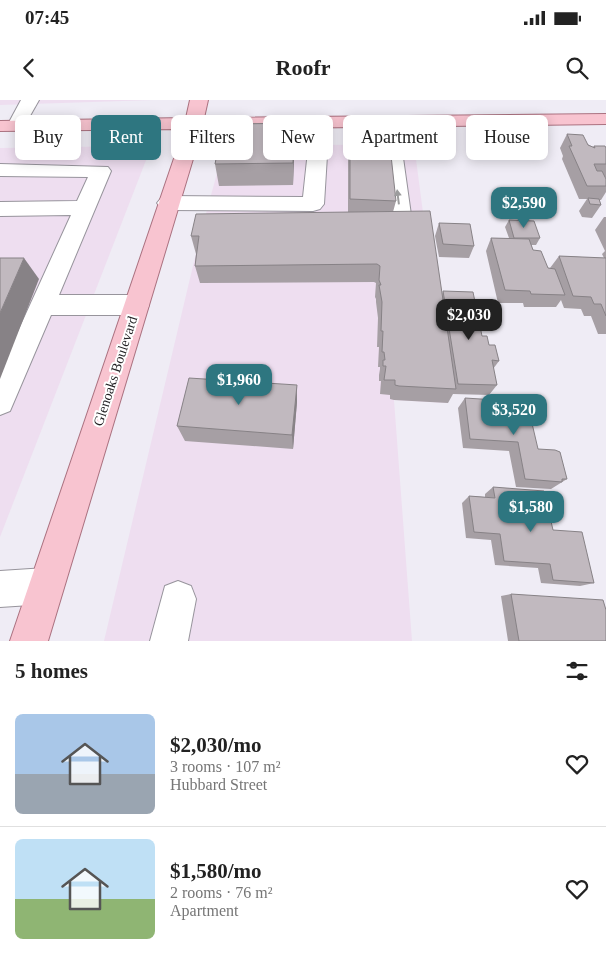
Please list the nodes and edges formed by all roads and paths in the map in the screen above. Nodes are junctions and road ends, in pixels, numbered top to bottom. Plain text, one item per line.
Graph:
1 (30, 100) edge
2 (199, 100) edge
3 (196, 115) edge
4 (606, 119) edge
5 (456, 121) edge
6 (171, 125) edge
7 (8, 126) edge
8 (182, 160) edge
9 (320, 160) edge
10 (394, 160) edge
11 (0, 170) edge
12 (168, 203) junction
13 (83, 208) junction
14 (0, 209) edge
15 (354, 220) edge
16 (41, 304) junction
17 (137, 305) junction
18 (0, 402) edge
19 (46, 586) junction
20 (0, 589) edge
21 (178, 599) dead end
22 (28, 641) edge
23 (169, 641) edge

1 - 7 lane
2 - 3 main road, Glenoaks Boulevard
4 - 5 main road
6 - 7 main road
8 - 12 main road, Glenoaks Boulevard
9 - 12 lane
15 -> 10 lane
11 - 13 lane
12 - 17 main road, Glenoaks Boulevard
13 - 14 lane
13 - 16 lane
16 - 17 lane
16 - 18 lane
17 - 19 main road, Glenoaks Boulevard
19 - 20 lane
19 - 22 main road, Glenoaks Boulevard
21 - 23 lane

